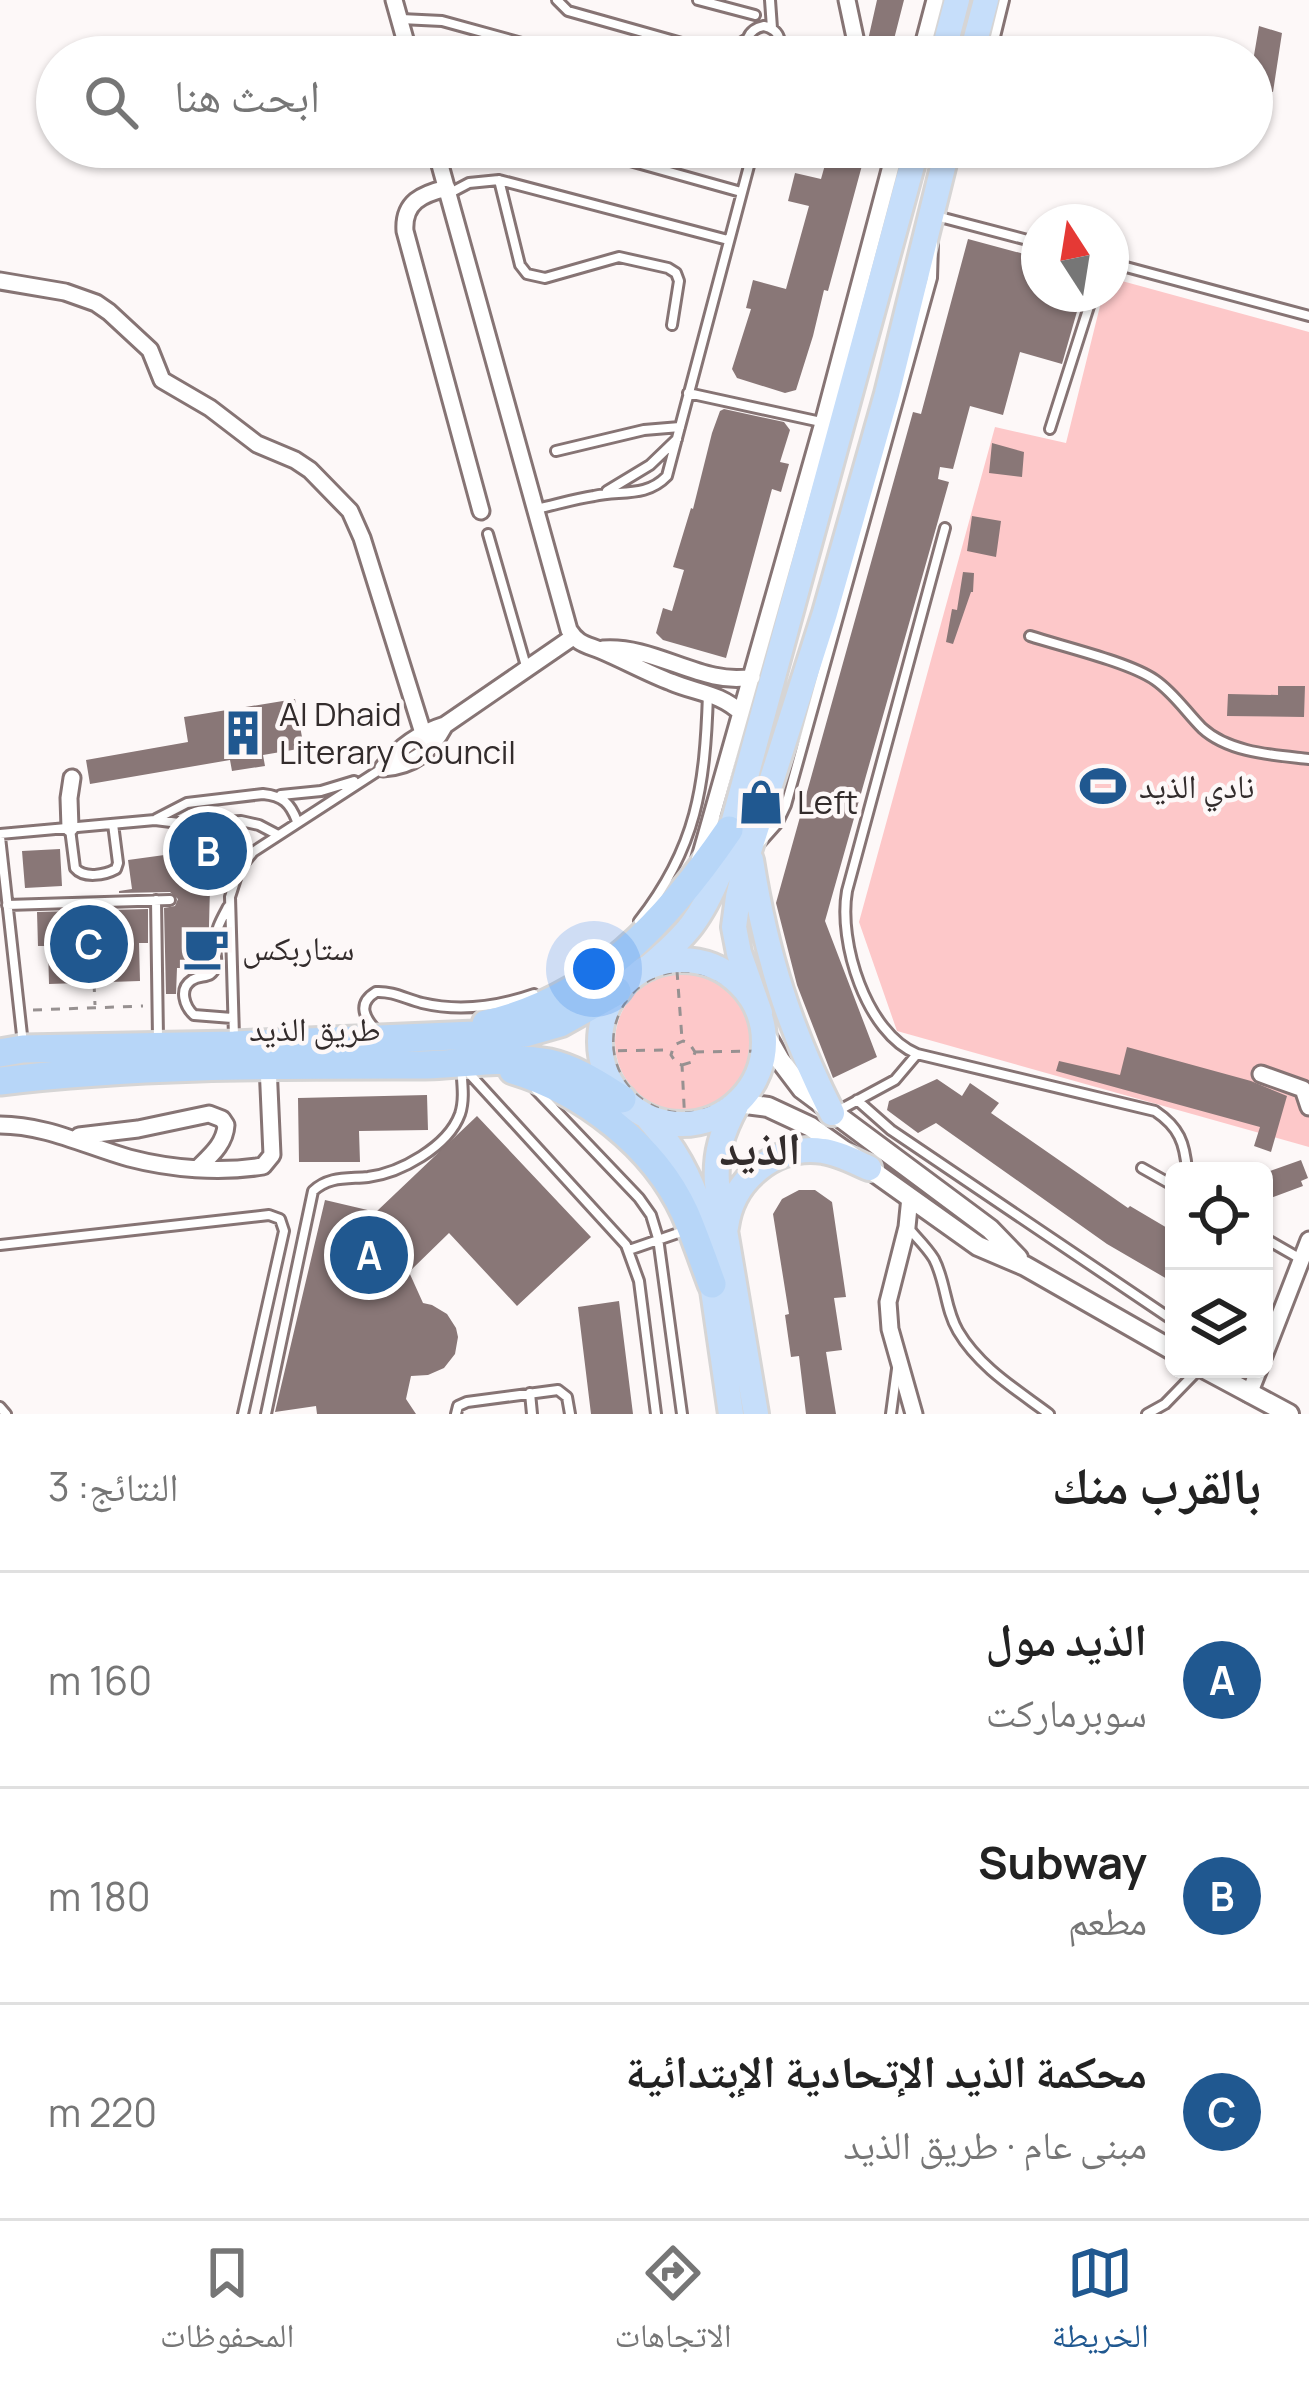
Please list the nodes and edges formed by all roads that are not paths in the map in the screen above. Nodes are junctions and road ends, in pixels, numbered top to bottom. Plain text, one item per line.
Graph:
1 (394, 0) edge
2 (556, 0) edge
3 (698, 0) edge
4 (770, 0) edge
5 (847, 0) edge
6 (935, 0) edge
7 (957, 0) edge
8 (986, 0) edge
9 (1004, 0) edge
10 (400, 19) junction
11 (757, 27) junction
12 (772, 28) junction
13 (404, 36) edge
14 (497, 36) edge
15 (657, 36) edge
16 (749, 36) edge
17 (778, 36) edge
18 (855, 36) edge
19 (926, 36) edge
20 (947, 36) edge
21 (977, 36) edge
22 (995, 36) edge
23 (441, 168) edge
24 (655, 168) edge
25 (748, 168) edge
26 (890, 168) edge
27 (911, 168) edge
28 (946, 168) edge
29 (499, 180) junction
30 (447, 191) junction
31 (741, 192) junction
32 (932, 215) junction
33 (1021, 238) edge
34 (728, 240) junction
35 (1129, 268) edge
36 (0, 281) edge
37 (1087, 312) edge
38 (1309, 316) edge
39 (672, 325) dead end
40 (688, 393) junction
41 (823, 422) junction
42 (1050, 429) dead end
43 (679, 433) junction
44 (556, 451) dead end
45 (599, 494) junction
46 (536, 509) junction
47 (481, 512) dead end
48 (945, 528) dead end
49 (488, 534) dead end
50 (1030, 636) dead end
51 (573, 637) junction
52 (526, 669) junction
53 (752, 677) junction
54 (710, 684) junction
55 (741, 713) junction
56 (446, 725) junction
57 (423, 733) junction
58 (1309, 759) edge
59 (380, 770) junction
60 (72, 778) dead end
61 (274, 795) junction
62 (722, 818) junction
63 (155, 820) junction
64 (297, 821) junction
65 (113, 824) junction
66 (70, 828) junction
67 (278, 835) junction
68 (0, 836) edge
69 (749, 851) junction
70 (156, 900) junction
71 (170, 900) dead end
72 (230, 904) junction
73 (7, 905) junction
74 (638, 923) dead end
75 (624, 938) dead end
76 (649, 967) junction
77 (574, 975) dead end
78 (617, 991) junction
79 (538, 993) dead end
80 (233, 1031) junction
81 (434, 1036) junction
82 (761, 1037) junction
83 (383, 1038) junction
84 (158, 1045) junction
85 (12, 1051) edge
86 (917, 1054) junction
87 (268, 1065) junction
88 (461, 1065) junction
89 (518, 1072) junction
90 (1261, 1074) dead end
91 (0, 1081) edge
92 (622, 1099) junction
93 (857, 1100) junction
94 (738, 1103) junction
95 (1289, 1103) dead end
96 (1309, 1108) edge
97 (832, 1113) junction
98 (646, 1117) junction
99 (0, 1125) edge
100 (74, 1137) junction
101 (1186, 1162) edge
102 (197, 1168) junction
103 (869, 1168) junction
104 (1142, 1168) dead end
105 (1165, 1181) edge
106 (910, 1197) junction
107 (907, 1226) junction
108 (691, 1229) junction
109 (658, 1238) junction
110 (1309, 1240) edge
111 (725, 1241) junction
112 (1273, 1243) edge
113 (0, 1245) edge
114 (629, 1250) junction
115 (1302, 1259) junction
116 (1025, 1266) junction
117 (712, 1284) junction
118 (1165, 1315) edge
119 (1273, 1333) edge
120 (1165, 1347) edge
121 (898, 1361) junction
122 (1192, 1378) edge
123 (1216, 1378) edge
124 (530, 1393) junction
125 (491, 1398) junction
126 (1254, 1402) edge
127 (0, 1407) edge
128 (6, 1414) edge
129 (243, 1414) edge
130 (266, 1414) edge
131 (456, 1414) edge
132 (494, 1414) edge
133 (532, 1414) edge
134 (570, 1414) edge
135 (656, 1414) edge
136 (682, 1414) edge
137 (731, 1414) edge
138 (756, 1414) edge
139 (891, 1414) edge
140 (914, 1414) edge
141 (1049, 1414) edge
142 (1147, 1414) edge
143 (1289, 1414) edge

1 - 10 street
2 - 15 lane
3 - 11 lane
4 - 12 lane
5 - 18 street
6 - 19 street
7 - 20 highway
8 - 21 highway
9 - 22 lane
10 - 13 street
10 - 14 lane
11 - 12 lane
11 - 16 lane
12 - 17 lane
23 - 30 street
24 - 31 lane
25 - 31 lane
26 - 41 street
27 - 62 highway
28 - 32 highway
29 - 30 lane
29 - 34 lane
29 - 39 lane
30 - 46 street
30 - 47 street
31 - 34 lane
32 - 33 lane
32 - 69 highway
34 - 40 lane
35 - 38 lane
36 - 57 street
37 - 42 lane
40 - 41 lane
40 - 43 lane
41 - 53 street
43 - 44 lane
43 - 45 lane
43 - 45 lane
45 - 46 lane
46 - 51 street
48 - 86 lane
49 - 52 lane
50 - 58 lane
51 - 52 street
51 - 54 street
52 - 56 street
53 - 54 street
53 - 55 street
54 - 55 street
54 - 74 lane
55 - 62 street
56 - 57 street
56 - 59 street
57 - 59 street
59 - 61 lane
59 - 64 lane
60 - 66 street
61 - 63 lane
61 - 64 lane
62 - 76 highway
62 - 81 highway
63 - 65 lane
63 - 67 lane
64 - 67 lane
65 - 66 lane
65 - 66 lane
66 - 68 lane
67 - 72 lane
68 - 73 lane
69 - 82 highway
69 - 97 highway
70 - 71 lane
70 - 73 lane
70 - 84 lane
72 - 80 lane
72 - 80 lane
73 - 85 lane
75 - 77 lane
76 - 78 highway
76 - 82 highway
78 - 81 highway, طريق الذيد
78 - 92 highway
79 - 83 lane
80 - 83 highway, طريق الذيد
80 - 84 highway, طريق الذيد
81 - 83 highway, طريق الذيد
82 - 94 highway
82 - 97 street
84 - 85 highway, طريق الذيد
86 - 93 lane
86 - 101 lane
87 - 88 highway, طريق الذيد
87 - 91 highway, طريق الذيد
87 - 102 street
88 - 89 highway
88 - 92 highway, طريق الذيد
88 - 114 lane
88 - 130 lane
89 - 108 highway
89 - 109 lane
90 - 96 street
92 - 98 highway
93 - 97 lane
93 - 118 lane
94 - 98 highway
94 - 103 street
94 - 111 highway
95 - 96 street
97 - 116 street
98 - 117 highway
99 - 100 street
100 - 102 street
100 - 102 street
103 - 106 street
103 - 111 highway
104 - 105 lane
106 - 107 street
106 - 116 street
107 - 121 street
107 - 141 lane
108 - 109 lane
108 - 117 highway
109 - 114 lane
109 - 136 lane
110 - 115 street
111 - 138 highway
112 - 115 lane
113 - 129 lane
114 - 135 lane
115 - 119 street
116 - 120 street
117 - 137 highway
121 - 139 lane
121 - 140 street
122 - 142 lane
123 - 126 street
124 - 125 lane
124 - 133 lane
124 - 134 lane
125 - 131 lane
125 - 132 lane
126 - 143 street
127 - 128 lane

